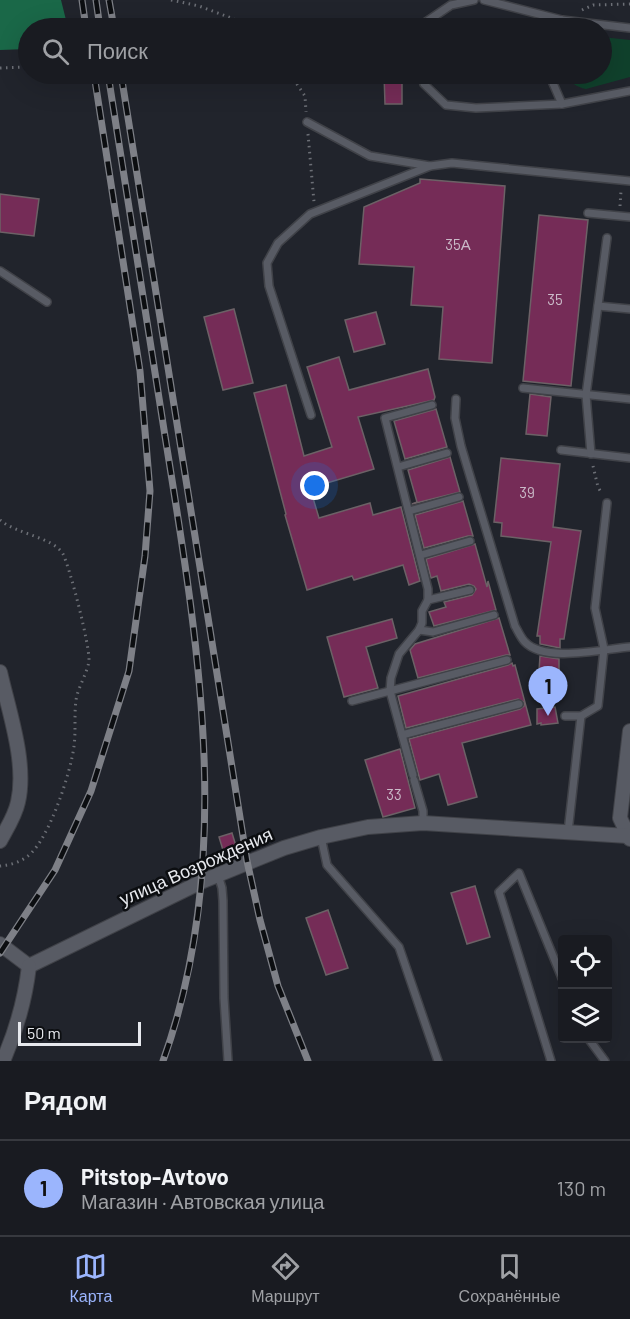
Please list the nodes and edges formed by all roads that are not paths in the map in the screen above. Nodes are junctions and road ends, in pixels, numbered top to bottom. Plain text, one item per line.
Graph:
1 (474, 0) edge
2 (484, 0) edge
3 (435, 18) edge
4 (554, 18) edge
5 (612, 26) edge
6 (630, 28) edge
7 (424, 84) edge
8 (553, 84) edge
9 (630, 91) edge
10 (562, 104) junction
11 (306, 122) road end
12 (430, 166) junction
13 (630, 181) edge
14 (588, 213) dead end
15 (630, 217) edge
16 (607, 238) dead end
17 (0, 271) edge
18 (47, 302) dead end
19 (598, 306) junction
20 (630, 309) edge
21 (523, 388) dead end
22 (586, 395) junction
23 (456, 399) dead end
24 (630, 399) edge
25 (432, 405) dead end
26 (311, 415) dead end
27 (561, 450) dead end
28 (447, 453) dead end
29 (591, 454) junction
30 (630, 458) edge
31 (398, 467) junction
32 (459, 496) dead end
33 (607, 503) road end
34 (409, 511) junction
35 (470, 541) dead end
36 (421, 555) junction
37 (470, 591) dead end
38 (428, 600) junction
39 (494, 615) dead end
40 (419, 630) junction
41 (630, 647) edge
42 (604, 649) junction
43 (507, 660) dead end
44 (0, 672) edge
45 (390, 691) junction
46 (351, 701) dead end
47 (519, 704) dead end
48 (565, 716) dead end
49 (581, 716) junction
50 (630, 731) edge
51 (402, 735) junction
52 (423, 823) junction
53 (568, 832) junction
54 (629, 836) edge
55 (321, 837) junction
56 (0, 840) edge
57 (218, 875) junction
58 (0, 944) edge
59 (29, 966) junction
60 (558, 968) edge
61 (592, 1043) edge
62 (3, 1061) edge
63 (228, 1061) edge
64 (438, 1061) edge
65 (551, 1061) edge
66 (605, 1061) edge

1 - 3 lane
2 - 4 lane
5 - 6 lane
7 - 10 lane
8 - 10 lane
9 - 10 lane
11 - 12 lane
12 - 13 lane
12 - 26 lane
14 - 15 lane
16 - 19 lane
17 - 18 lane
19 - 20 lane
19 - 22 lane
21 - 22 lane
22 - 24 lane
22 - 29 lane
23 - 42 lane
25 - 31 lane
27 - 29 lane
28 - 31 lane
29 - 30 lane
31 - 34 lane
32 - 34 lane
33 - 42 lane
34 - 36 lane
35 - 36 lane
36 - 38 lane
37 - 38 lane
38 - 40 lane
39 - 40 lane
40 - 45 lane
41 - 42 lane
42 - 49 lane
43 - 45 lane
44 - 56 street
45 - 46 lane
45 - 51 lane
47 - 51 lane
48 - 49 lane
49 - 53 lane
50 - 54 street
51 - 52 lane
52 - 53 street, улица Возрождения
52 - 55 street, улица Возрождения
53 - 54 street, улица Возрождения
55 - 57 street, улица Возрождения
55 - 64 lane
57 - 59 street, улица Возрождения
57 - 63 lane
58 - 59 street
59 - 62 street
60 - 65 lane
61 - 66 lane

